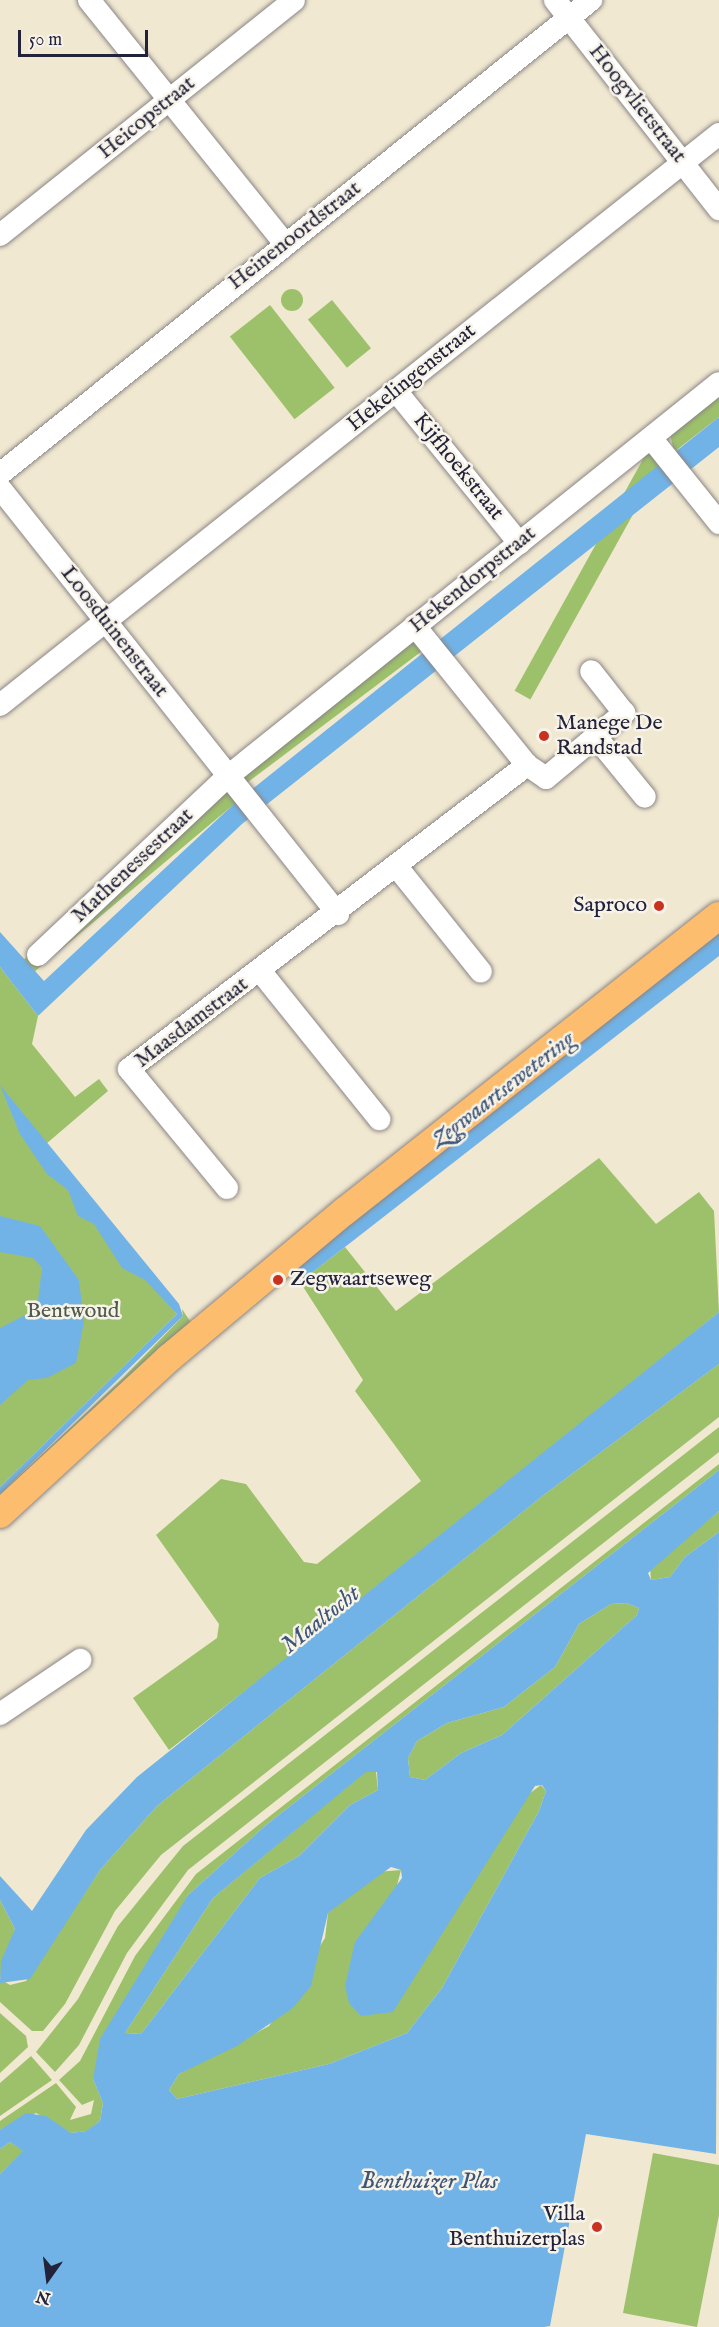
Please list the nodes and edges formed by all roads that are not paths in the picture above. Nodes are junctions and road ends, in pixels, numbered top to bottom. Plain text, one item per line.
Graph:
1 (89, 0) edge
2 (294, 0) edge
3 (555, 0) edge
4 (591, 0) edge
5 (569, 18) junction
6 (170, 100) junction
7 (719, 134) edge
8 (682, 162) junction
9 (719, 209) edge
10 (0, 235) edge
11 (285, 244) junction
12 (719, 383) edge
13 (396, 391) junction
14 (656, 444) junction
15 (0, 474) edge
16 (0, 488) edge
17 (719, 523) edge
18 (519, 543) junction
19 (107, 622) junction
20 (421, 633) junction
21 (591, 671) dead end
22 (0, 705) edge
23 (596, 736) junction
24 (527, 765) junction
25 (233, 785) junction
26 (645, 797) dead end
27 (397, 867) junction
28 (338, 914) junction
29 (719, 916) edge
30 (38, 955) dead end
31 (261, 972) junction
32 (481, 972) dead end
33 (379, 1119) dead end
34 (227, 1188) dead end
35 (0, 1514) edge
36 (81, 1660) dead end
37 (0, 1714) edge

1 - 6 street
2 - 6 street, Heicopstraat
3 - 5 street, Hoogvlietstraat
4 - 5 street, Heinenoordstraat
5 - 8 street, Hoogvlietstraat
5 - 11 street, Heinenoordstraat
6 - 10 street, Heicopstraat
6 - 11 street
7 - 8 street, Hekelingenstraat
8 - 9 street, Hoogvlietstraat
8 - 13 street, Hekelingenstraat
11 - 15 street, Heinenoordstraat
12 - 14 street, Hekendorpstraat
13 - 18 street, Kijfhoekstraat
13 - 19 street, Hekelingenstraat
14 - 17 street
14 - 18 street, Hekendorpstraat
16 - 19 street, Loosduinenstraat
18 - 20 street, Hekendorpstraat
19 - 22 street, Hekelingenstraat
19 - 25 street, Loosduinenstraat
20 - 24 street
20 - 25 street, Hekendorpstraat
21 - 23 street
23 - 24 street
23 - 26 street
24 - 27 street, Maasdamstraat
25 - 28 street
25 - 30 street, Mathenessestraat
27 - 28 street, Maasdamstraat
27 - 32 street
28 - 31 street, Maasdamstraat
29 - 35 main road
31 - 33 street, Maasdamstraat
31 - 34 street, Maasdamstraat
36 - 37 street

